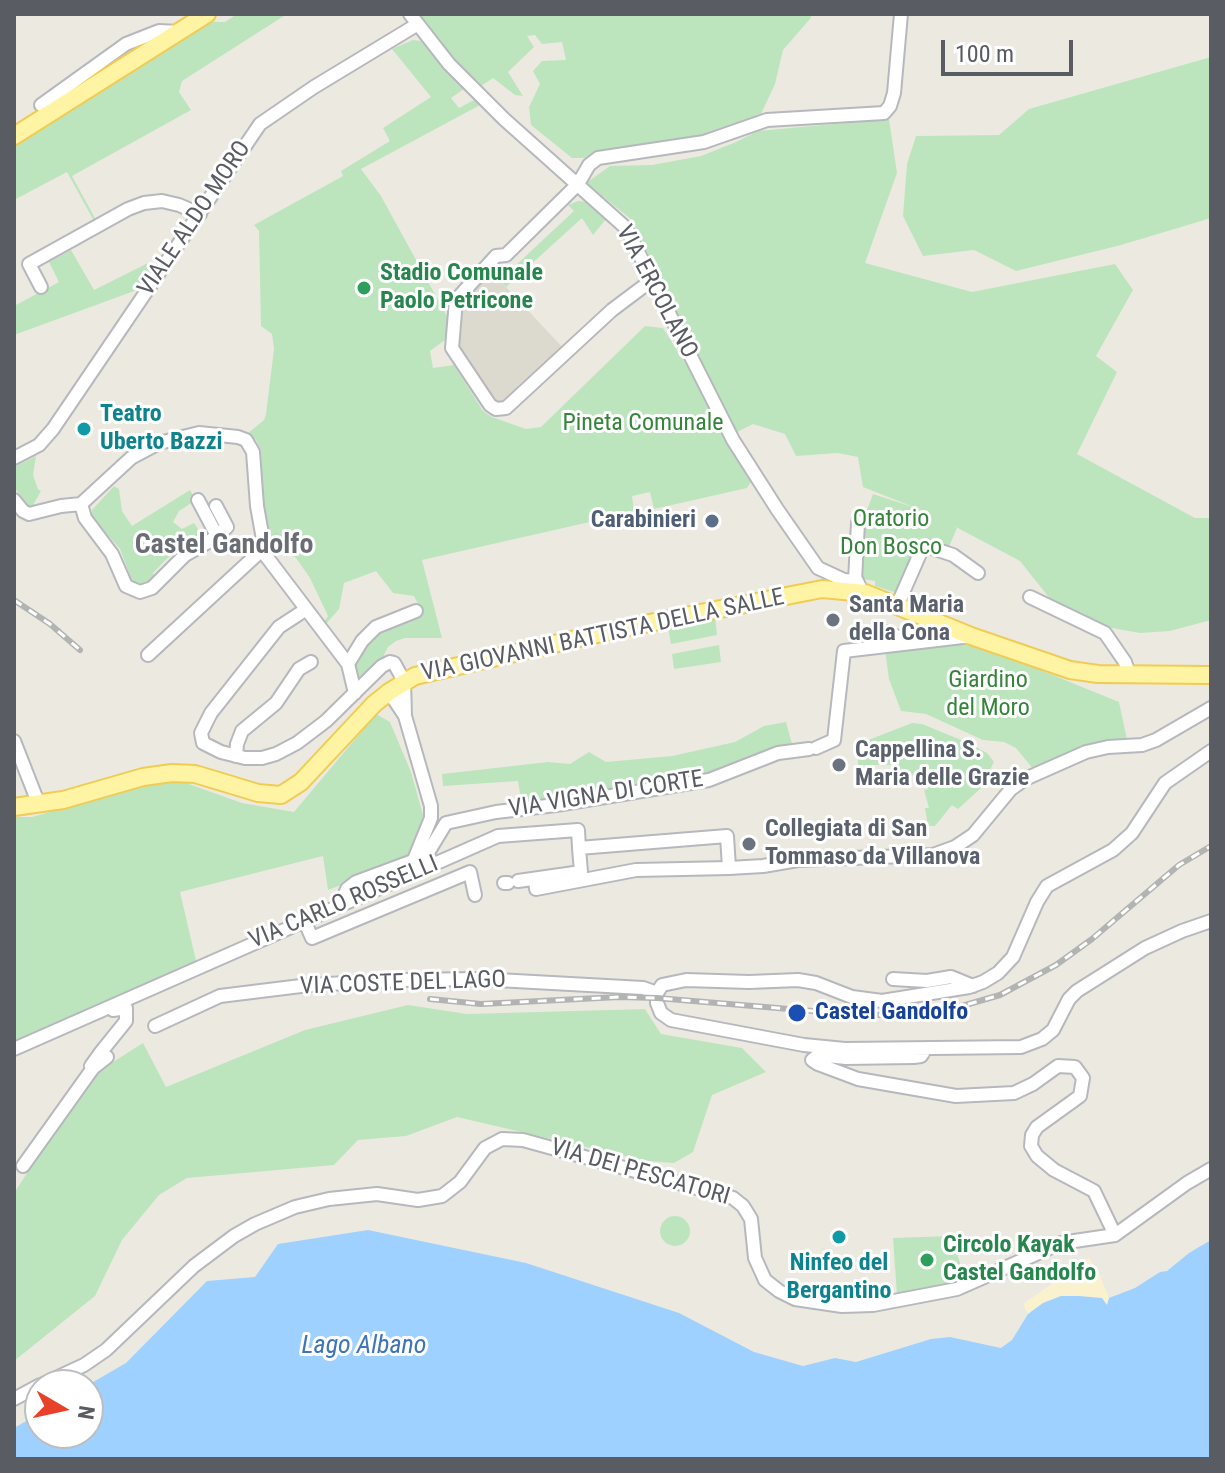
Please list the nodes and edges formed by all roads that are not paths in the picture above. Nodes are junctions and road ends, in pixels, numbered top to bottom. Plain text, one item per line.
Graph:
1 (207, 14) edge
2 (901, 14) edge
3 (414, 19) edge
4 (179, 32) junction
5 (41, 105) dead end
6 (14, 136) edge
7 (578, 184) junction
8 (200, 214) junction
9 (652, 280) junction
10 (41, 287) dead end
11 (14, 458) edge
12 (14, 500) edge
13 (198, 500) dead end
14 (81, 504) junction
15 (216, 506) dead end
16 (858, 522) dead end
17 (216, 534) junction
18 (264, 548) junction
19 (978, 573) dead end
20 (859, 586) junction
21 (1030, 597) dead end
22 (897, 606) junction
23 (305, 610) junction
24 (416, 611) dead end
25 (887, 632) dead end
26 (971, 636) junction
27 (929, 642) junction
28 (148, 655) dead end
29 (1117, 660) junction
30 (311, 662) dead end
31 (348, 664) junction
32 (1211, 675) edge
33 (404, 681) junction
34 (389, 692) junction
35 (355, 693) junction
36 (374, 704) junction
37 (1211, 708) edge
38 (405, 716) junction
39 (14, 741) edge
40 (1211, 751) edge
41 (236, 756) junction
42 (39, 805) junction
43 (14, 807) edge
44 (579, 848) junction
45 (413, 862) junction
46 (729, 868) junction
47 (535, 879) junction
48 (510, 882) dead end
49 (475, 895) dead end
50 (341, 904) junction
51 (304, 920) junction
52 (1211, 921) edge
53 (893, 979) dead end
54 (973, 986) junction
55 (657, 993) junction
56 (102, 1010) junction
57 (155, 1026) dead end
58 (14, 1049) edge
59 (926, 1049) junction
60 (107, 1057) dead end
61 (93, 1068) junction
62 (23, 1166) dead end
63 (1211, 1169) edge
64 (1115, 1235) junction
65 (75, 1369) edge

1 - 4 main road
2 - 7 street
3 - 7 street, VIA ERCOLANO
3 - 8 street, VIALE ALDO MORO
4 - 5 street
4 - 6 main road
7 - 9 street, VIA ERCOLANO
7 - 9 street
8 - 10 street
8 - 11 street, VIALE ALDO MORO
9 - 20 street, VIA ERCOLANO
12 - 14 street
13 - 17 street
14 - 17 street
14 - 18 street
15 - 17 street
16 - 20 street
18 - 23 street
18 - 28 street
19 - 22 street
20 - 22 main road, VIA GIOVANNI BATTISTA DELLA SALLE
20 - 33 main road, VIA GIOVANNI BATTISTA DELLA SALLE
21 - 29 street
22 - 26 main road, VIA GIOVANNI BATTISTA DELLA SALLE
23 - 31 street
23 - 41 street
24 - 31 street
25 - 27 street
26 - 27 street
26 - 29 main road, VIA GIOVANNI BATTISTA DELLA SALLE
27 - 45 street, VIA VIGNA DI CORTE
29 - 32 main road, VIA GIOVANNI BATTISTA DELLA SALLE
30 - 41 street
31 - 35 street
33 - 34 main road, VIA GIOVANNI BATTISTA DELLA SALLE
33 - 35 street
33 - 38 street
34 - 36 main road, VIA GIOVANNI BATTISTA DELLA SALLE
34 - 38 street
35 - 41 street
36 - 38 street
36 - 42 main road, VIA GIOVANNI BATTISTA DELLA SALLE
37 - 46 street
38 - 45 street
39 - 42 street
40 - 54 street
42 - 43 main road
44 - 46 street
44 - 47 street
44 - 50 street, VIA CARLO ROSSELLI
45 - 50 street
46 - 47 street
47 - 48 street
49 - 51 street
50 - 51 street, VIA CARLO ROSSELLI
51 - 56 street, VIA CARLO ROSSELLI
52 - 59 street
53 - 54 street
54 - 55 street
55 - 57 street, VIA COSTE DEL LAGO
55 - 59 street
56 - 58 street, VIA CARLO ROSSELLI
56 - 61 street
59 - 64 street
60 - 61 street
61 - 62 street
63 - 64 street, VIA DEI PESCATORI
64 - 65 street, VIA DEI PESCATORI

